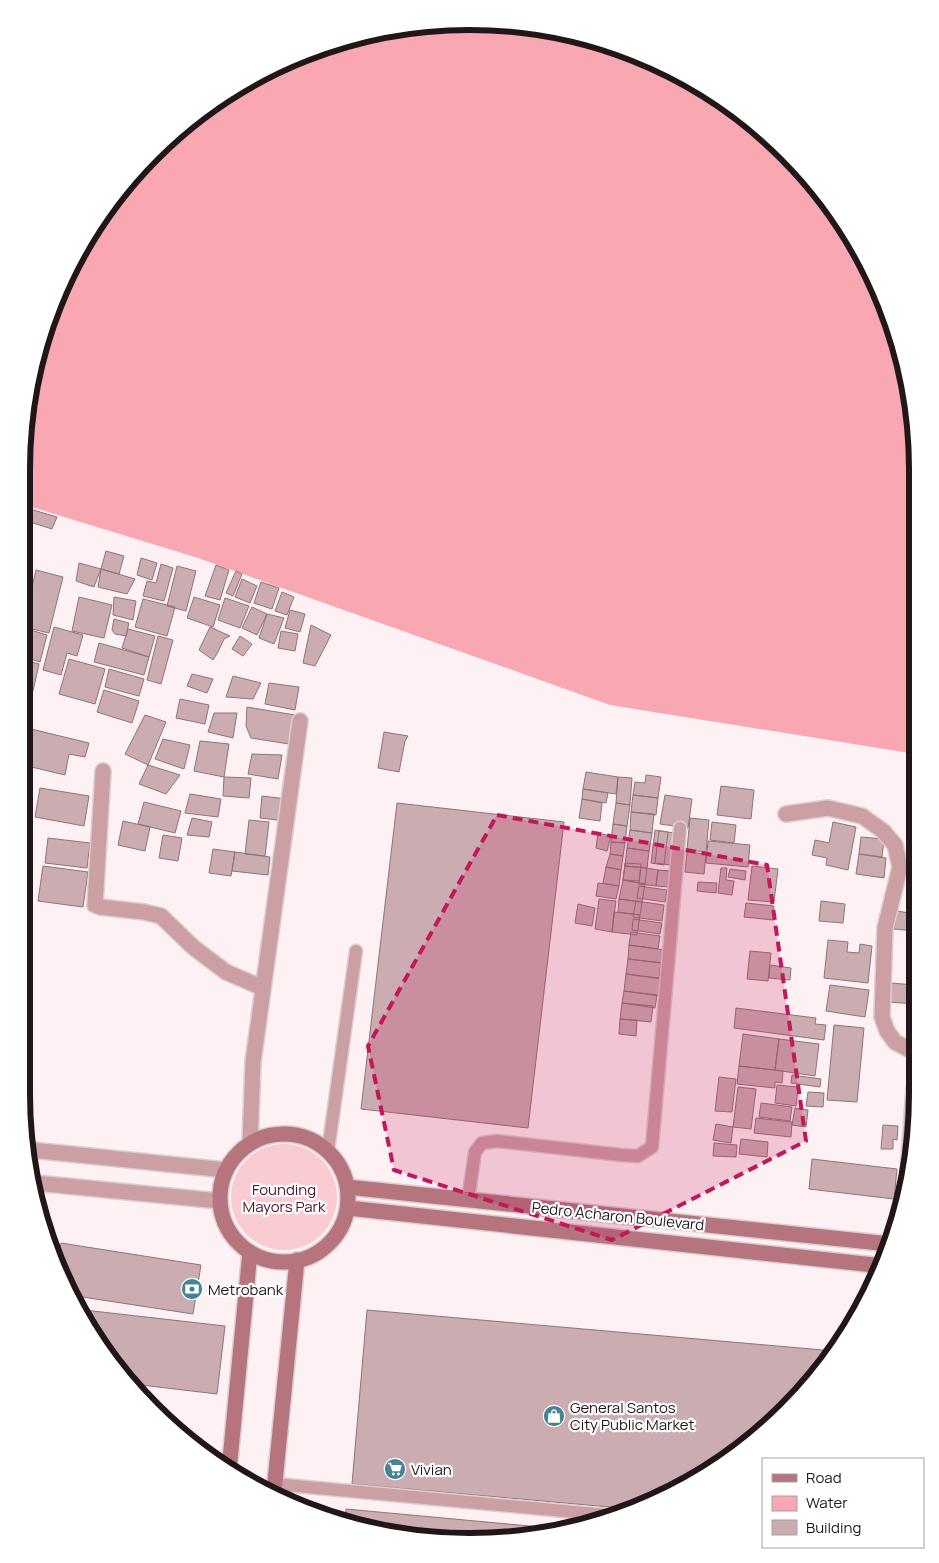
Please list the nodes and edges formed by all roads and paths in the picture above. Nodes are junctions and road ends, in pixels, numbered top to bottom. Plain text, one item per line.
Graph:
1 (300, 722) dead end
2 (103, 771) dead end
3 (786, 814) dead end
4 (680, 828) dead end
5 (356, 951) dead end
6 (263, 988) junction
7 (909, 1049) edge
8 (250, 1143) junction
9 (34, 1150) edge
10 (328, 1151) junction
11 (226, 1170) junction
12 (39, 1183) edge
13 (347, 1187) junction
14 (468, 1200) junction
15 (219, 1201) junction
16 (348, 1208) junction
17 (883, 1243) edge
18 (250, 1252) junction
19 (297, 1260) junction
20 (875, 1265) edge
21 (230, 1462) edge
22 (274, 1488) edge
23 (275, 1488) edge
24 (596, 1514) edge

1 - 6 street
2 - 6 street
3 - 7 street
4 - 14 lane
5 - 10 lane
6 - 8 street
8 - 10 main road
8 - 11 main road
9 - 11 street
10 - 13 main road
11 - 15 main road
12 - 15 street
13 - 14 main road, Pedro Acharon Boulevard
13 - 16 main road
14 - 17 main road, Pedro Acharon Boulevard
15 - 18 main road
16 - 19 main road
16 - 20 main road, Pedro Acharon Boulevard
18 - 19 main road
18 - 21 main road
19 - 22 main road
23 - 24 lane

